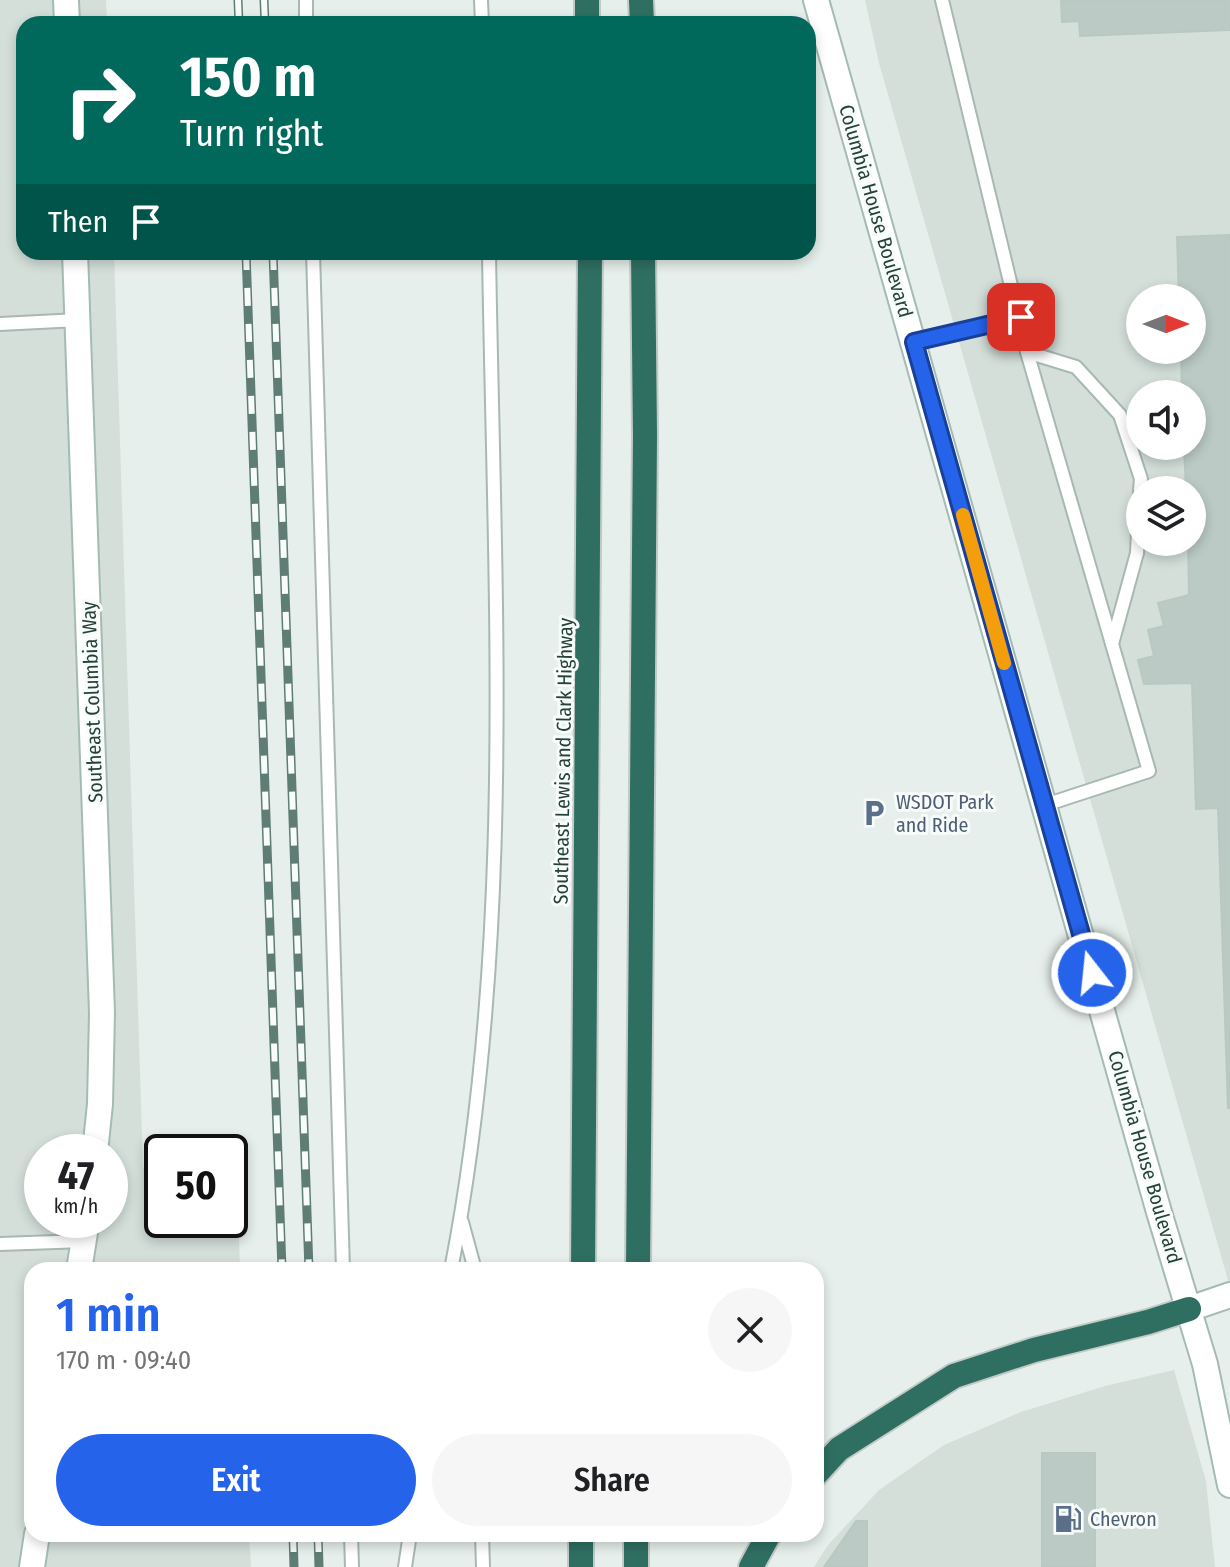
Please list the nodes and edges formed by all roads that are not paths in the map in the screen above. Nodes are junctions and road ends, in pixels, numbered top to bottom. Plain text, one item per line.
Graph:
1 (816, 0) edge
2 (942, 0) edge
3 (75, 260) edge
4 (313, 260) edge
5 (489, 260) edge
6 (590, 260) edge
7 (643, 260) edge
8 (1021, 317) junction
9 (78, 320) junction
10 (0, 324) edge
11 (914, 342) junction
12 (1027, 352) junction
13 (1140, 476) edge
14 (1136, 556) edge
15 (1111, 646) junction
16 (1045, 805) junction
17 (97, 1134) edge
18 (461, 1219) junction
19 (36, 1238) edge
20 (84, 1238) edge
21 (0, 1244) edge
22 (80, 1262) edge
23 (343, 1262) edge
24 (453, 1262) edge
25 (473, 1262) edge
26 (583, 1262) edge
27 (638, 1262) edge
28 (1230, 1295) edge
29 (1189, 1309) junction
30 (824, 1465) edge
31 (1230, 1485) edge
32 (36, 1542) edge
33 (351, 1542) edge
34 (409, 1542) edge
35 (482, 1542) edge
36 (581, 1542) edge
37 (636, 1542) edge
38 (765, 1542) edge
39 (32, 1567) edge
40 (352, 1567) edge
41 (405, 1567) edge
42 (483, 1567) edge
43 (581, 1567) edge
44 (636, 1567) edge
45 (751, 1567) edge

1 - 11 main road, Columbia House Boulevard
2 - 8 lane
3 - 9 main road, Southeast Columbia Way
4 - 23 lane
5 - 18 lane
6 - 26 highway, Southeast Lewis and Clark Highway
7 - 27 highway
8 - 11 lane
8 - 12 lane
9 - 10 lane
9 - 17 main road, Southeast Columbia Way
11 - 16 main road, Columbia House Boulevard
12 - 13 lane
12 - 15 lane
14 - 15 lane
15 - 16 lane
16 - 29 main road, Columbia House Boulevard
18 - 24 lane
18 - 25 lane
19 - 21 lane
20 - 22 main road
28 - 29 main road
29 - 30 highway
29 - 31 main road, Columbia House Boulevard
32 - 39 main road
33 - 40 lane
34 - 41 lane
35 - 42 lane
36 - 43 highway
37 - 44 highway
38 - 45 highway

